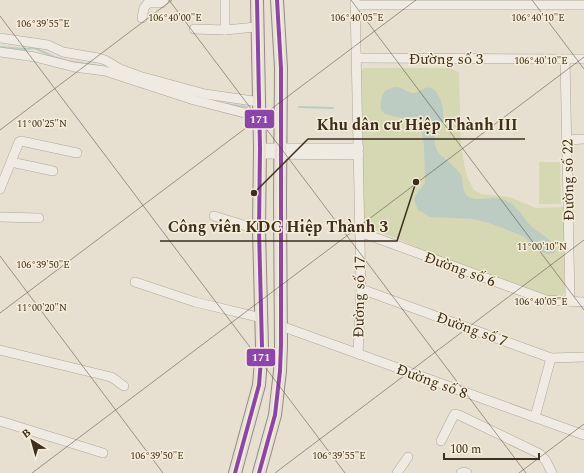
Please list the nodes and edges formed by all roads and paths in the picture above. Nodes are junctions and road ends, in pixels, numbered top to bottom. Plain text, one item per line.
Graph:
1 (164, 0) edge
2 (225, 0) edge
3 (257, 0) edge
4 (277, 0) edge
5 (355, 2) edge
6 (584, 5) edge
7 (142, 18) dead end
8 (257, 27) junction
9 (194, 29) dead end
10 (225, 30) junction
11 (0, 38) edge
12 (0, 52) edge
13 (357, 58) junction
14 (565, 59) junction
15 (584, 59) edge
16 (260, 102) junction
17 (260, 117) junction
18 (584, 139) edge
19 (567, 140) junction
20 (260, 151) junction
21 (281, 152) junction
22 (358, 152) junction
23 (77, 153) dead end
24 (11, 162) junction
25 (54, 171) dead end
26 (0, 189) edge
27 (214, 216) dead end
28 (0, 217) edge
29 (39, 218) dead end
30 (259, 230) junction
31 (360, 232) junction
32 (135, 282) dead end
33 (361, 289) junction
34 (570, 301) junction
35 (584, 302) edge
36 (262, 318) junction
37 (281, 326) junction
38 (0, 350) edge
39 (358, 354) junction
40 (584, 357) edge
41 (552, 358) junction
42 (124, 386) dead end
43 (535, 417) junction
44 (0, 422) edge
45 (584, 435) edge
46 (441, 441) dead end
47 (104, 453) dead end
48 (408, 457) dead end
49 (235, 473) edge
50 (259, 473) edge
51 (398, 473) edge
52 (461, 473) edge
53 (467, 473) edge
54 (552, 473) edge

1 - 7 street
2 - 10 street
3 - 8 main road
4 - 21 main road
5 - 6 street
5 - 13 street, Đường số 17
8 - 10 street
8 - 16 main road
9 - 10 street
11 - 16 street
12 - 17 street
13 - 14 street, Đường số 3
13 - 22 street, Đường số 17
14 - 15 street, Đường số 3
14 - 19 street, Đường số 22
16 - 17 main road
17 - 20 main road
18 - 19 street
19 - 34 street, Đường số 22
20 - 21 street
20 - 30 main road
21 - 22 street
21 - 37 main road
22 - 31 street, Đường số 17
23 - 24 street
24 - 25 street
24 - 26 street
27 - 30 street
28 - 29 street
30 - 36 main road
31 - 33 street, Đường số 17
31 - 34 street, Đường số 6
32 - 36 street
33 - 39 street, Đường số 17
33 - 41 street, Đường số 7
34 - 35 street, Đường số 6
36 - 49 main road
37 - 39 street, Đường số 8
37 - 50 main road
38 - 42 street
39 - 43 street, Đường số 8
40 - 41 street, Đường số 7
41 - 43 street
43 - 45 street, Đường số 8
44 - 47 street
46 - 54 street
48 - 51 street
52 - 53 street

